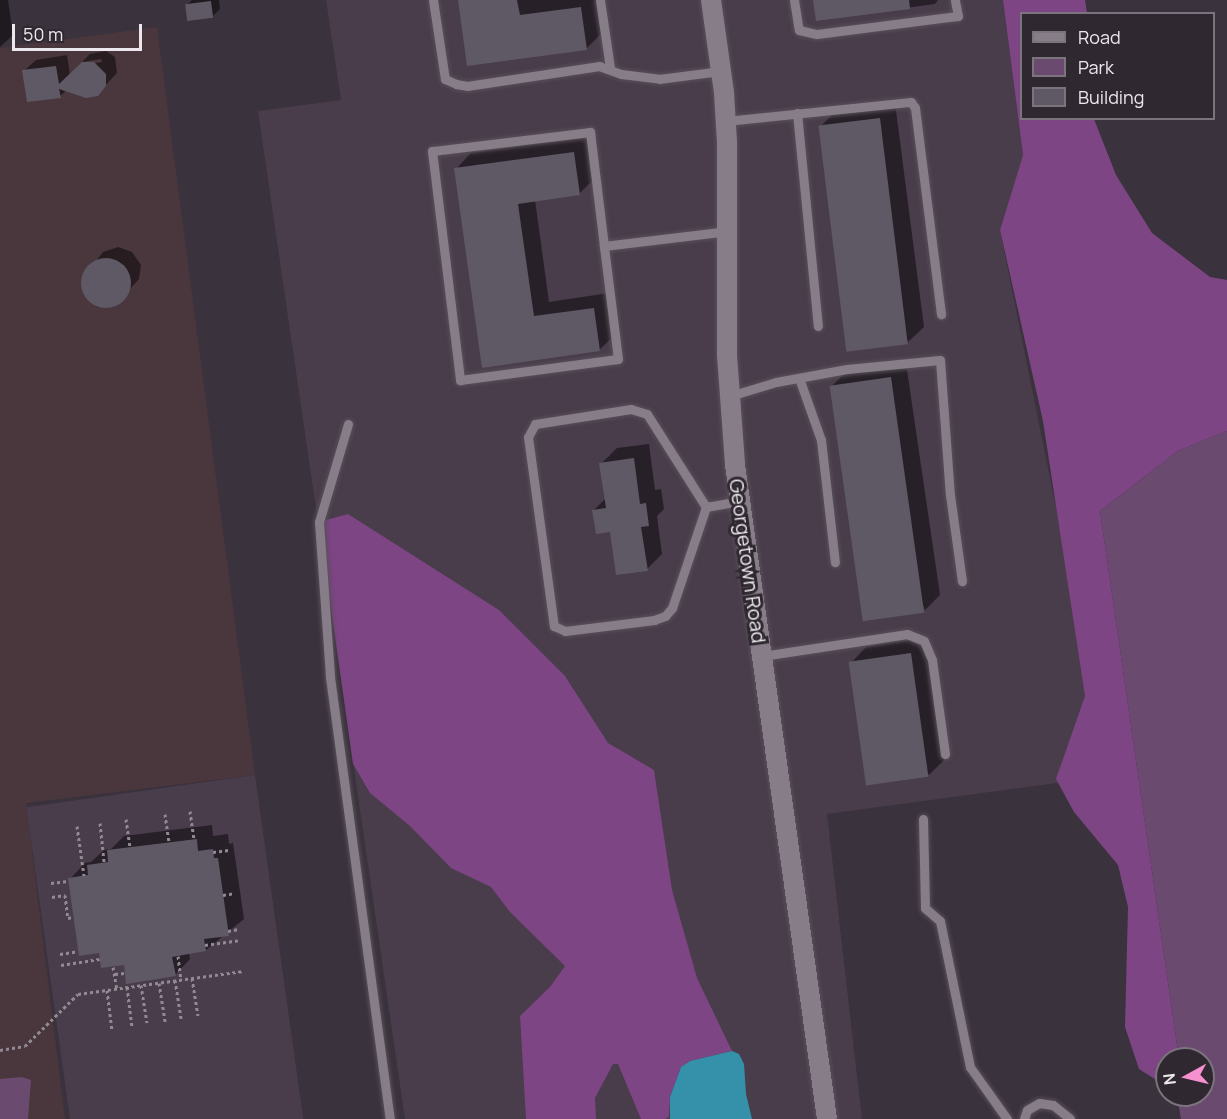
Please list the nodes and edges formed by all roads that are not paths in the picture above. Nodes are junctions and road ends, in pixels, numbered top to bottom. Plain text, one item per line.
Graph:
1 (433, 0) edge
2 (600, 0) edge
3 (711, 0) edge
4 (794, 0) edge
5 (956, 0) edge
6 (610, 68) junction
7 (721, 71) junction
8 (797, 113) junction
9 (726, 121) junction
10 (728, 231) junction
11 (604, 246) junction
12 (941, 314) dead end
13 (818, 327) dead end
14 (799, 378) junction
15 (728, 396) junction
16 (348, 424) dead end
17 (740, 501) junction
18 (706, 507) junction
19 (835, 562) dead end
20 (962, 580) dead end
21 (762, 656) junction
22 (945, 754) dead end
23 (923, 819) dead end
24 (390, 1119) edge
25 (828, 1119) edge
26 (1007, 1119) edge
27 (1024, 1119) edge
28 (1070, 1119) edge

1 - 6 lane
2 - 6 lane
3 - 7 street, Georgetown Road
4 - 5 lane
6 - 7 lane
7 - 9 street, Georgetown Road
8 - 9 lane
8 - 12 lane
8 - 13 lane
9 - 10 street, Georgetown Road
10 - 11 lane
10 - 15 street, Georgetown Road
11 - 11 lane
14 - 15 lane
14 - 19 lane
14 - 20 lane
15 - 17 street, Georgetown Road
16 - 24 lane
17 - 18 lane
17 - 21 street, Georgetown Road
18 - 18 lane
21 - 22 lane
21 - 25 street, Georgetown Road
23 - 26 lane
27 - 28 lane

